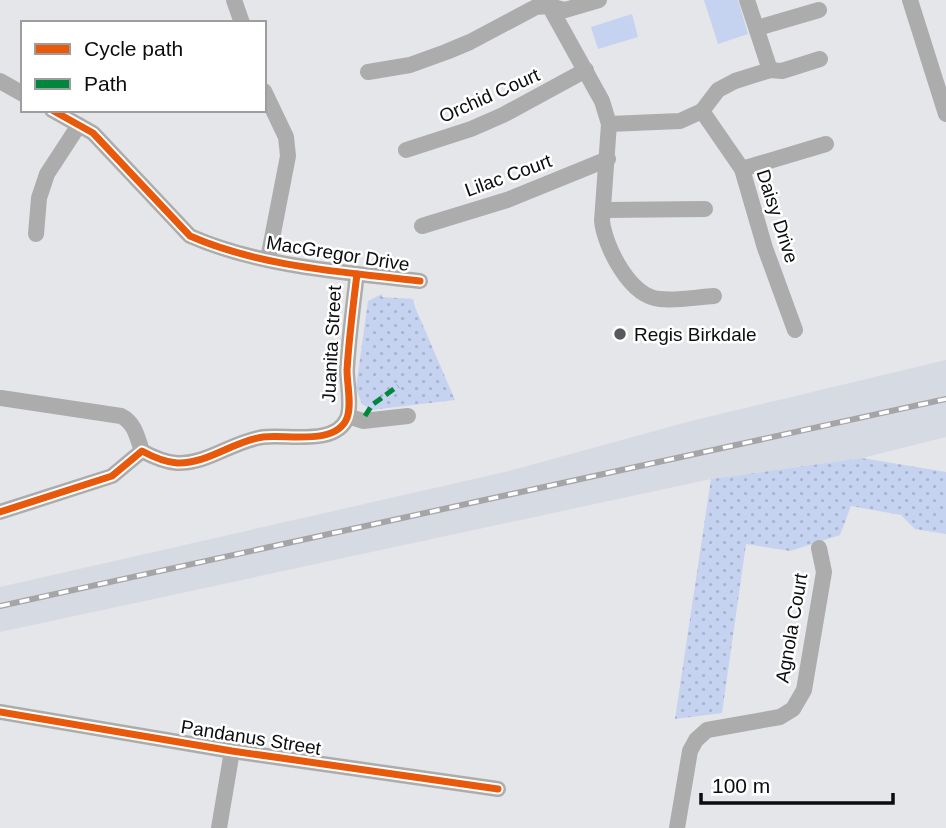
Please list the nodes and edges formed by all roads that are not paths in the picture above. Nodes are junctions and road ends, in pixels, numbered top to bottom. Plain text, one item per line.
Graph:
1 (234, 0) edge
2 (598, 0) edge
3 (747, 0) edge
4 (910, 0) edge
5 (547, 3) edge
6 (819, 10) dead end
7 (241, 21) edge
8 (757, 28) junction
9 (820, 59) dead end
10 (586, 70) junction
11 (770, 70) junction
12 (368, 72) dead end
13 (0, 81) edge
14 (21, 93) edge
15 (266, 95) edge
16 (702, 111) junction
17 (56, 112) edge
18 (946, 114) edge
19 (609, 124) junction
20 (79, 125) junction
21 (827, 144) dead end
22 (406, 150) dead end
23 (608, 159) junction
24 (742, 169) junction
25 (705, 209) dead end
26 (604, 210) junction
27 (422, 226) dead end
28 (36, 234) dead end
29 (268, 259) junction
30 (356, 274) junction
31 (420, 281) dead end
32 (714, 296) dead end
33 (795, 330) dead end
34 (1, 398) edge
35 (348, 416) junction
36 (408, 416) dead end
37 (142, 451) junction
38 (0, 512) edge
39 (819, 548) dead end
40 (0, 712) edge
41 (232, 751) junction
42 (498, 789) dead end
43 (219, 828) edge
44 (677, 828) edge

1 - 7 street
2 - 5 street
3 - 8 street
4 - 18 street
5 - 10 street
5 - 12 street
6 - 8 street
8 - 11 street
9 - 11 street
10 - 19 street
10 - 22 street, Orchid Court
11 - 16 street
13 - 14 street
15 - 29 street
16 - 19 street
16 - 24 street, Daisy Drive
17 - 20 street, MacGregor Drive
19 - 23 street
20 - 28 street
20 - 29 street, MacGregor Drive
21 - 24 street
23 - 26 street
23 - 27 street, Lilac Court
24 - 33 street, Daisy Drive
25 - 26 street
26 - 32 street
29 - 30 street, MacGregor Drive
30 - 31 street, MacGregor Drive
30 - 35 street, Juanita Street
34 - 37 street
35 - 36 street, Juanita Street
35 - 37 street, Juanita Street
37 - 38 street
39 - 44 street, Agnola Court
40 - 41 street, Pandanus Street
41 - 42 street, Pandanus Street
41 - 43 street

